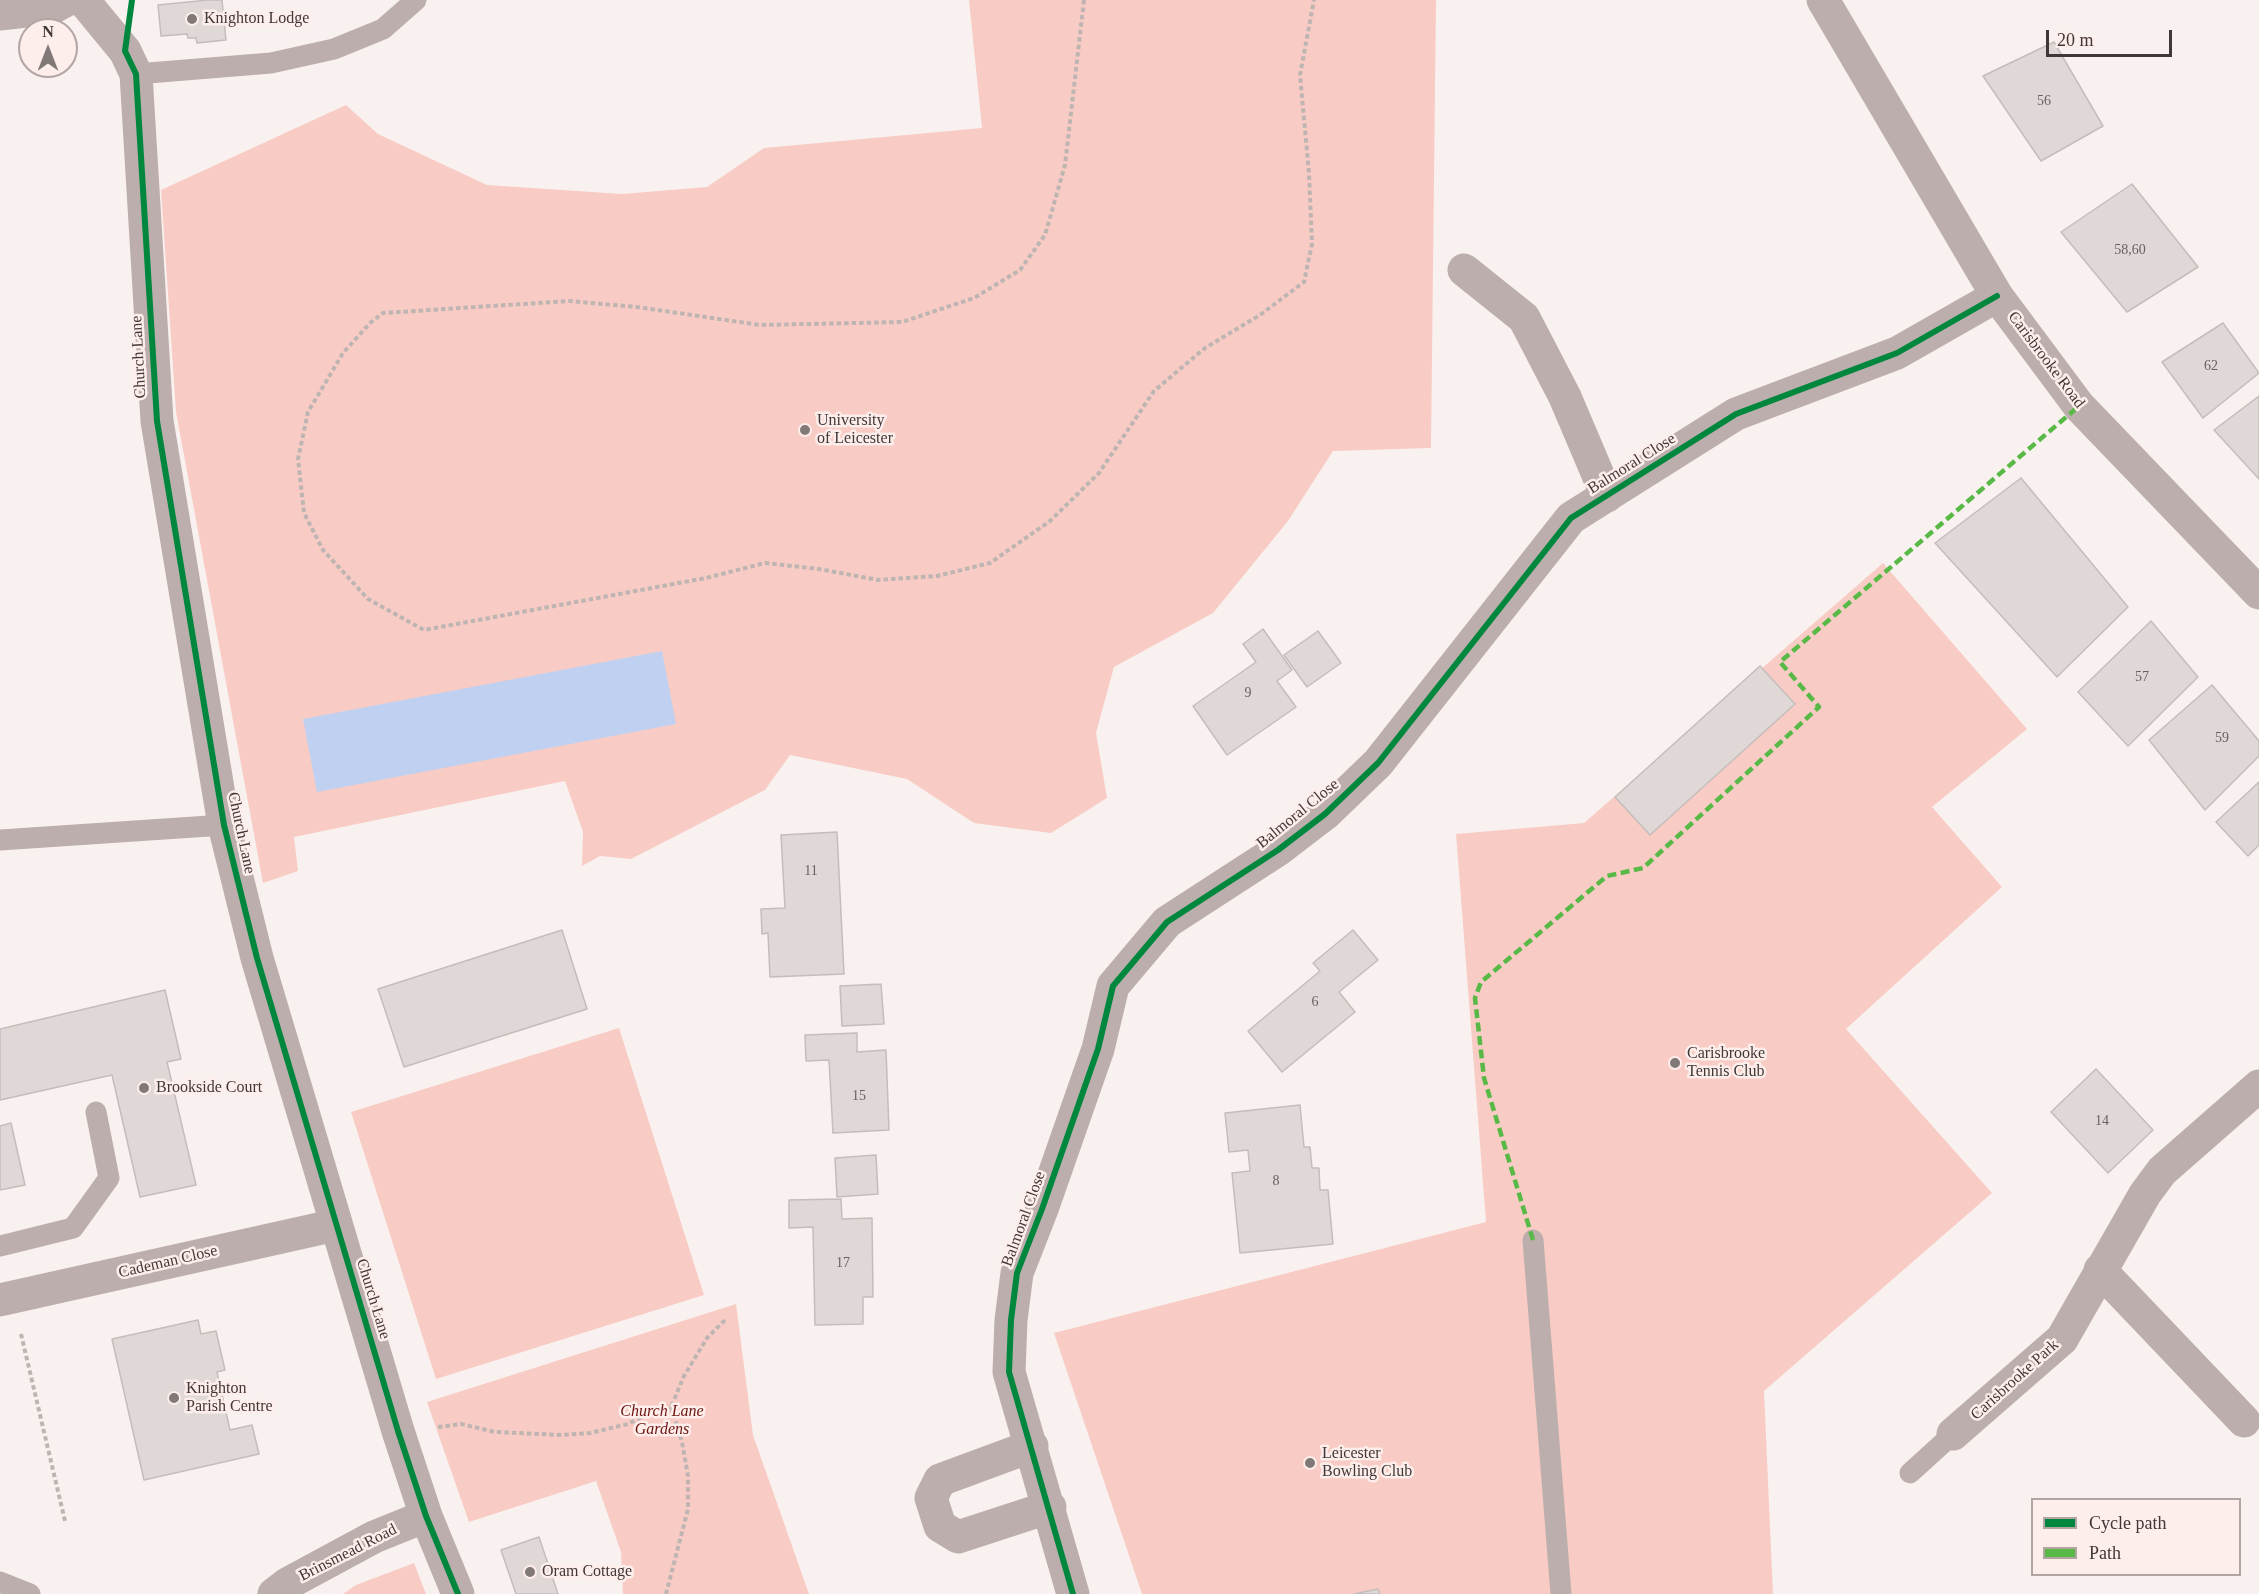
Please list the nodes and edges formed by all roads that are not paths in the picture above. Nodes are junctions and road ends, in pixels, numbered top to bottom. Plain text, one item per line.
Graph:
1 (67, 0) edge
2 (83, 0) edge
3 (416, 0) edge
4 (1823, 0) edge
5 (0, 14) edge
6 (136, 86) junction
7 (1464, 270) dead end
8 (1997, 296) junction
9 (1607, 496) junction
10 (2259, 593) edge
11 (224, 825) junction
12 (0, 840) edge
13 (2259, 1086) edge
14 (96, 1112) dead end
15 (336, 1225) junction
16 (1533, 1240) dead end
17 (0, 1246) edge
18 (2100, 1270) junction
19 (6, 1299) edge
20 (2244, 1421) dead end
21 (1953, 1434) joint
22 (1032, 1446) junction
23 (1910, 1473) dead end
24 (1050, 1507) junction
25 (426, 1516) junction
26 (0, 1582) edge
27 (30, 1594) edge
28 (274, 1594) edge
29 (458, 1594) edge
30 (1073, 1594) edge
31 (1561, 1594) edge

1 - 5 street
2 - 6 street, Church Lane
3 - 6 lane
4 - 8 street, Carisbrooke Road
6 - 11 street, Church Lane
7 - 9 street
8 - 9 street, Balmoral Close
8 - 10 street, Carisbrooke Road
9 - 22 street, Balmoral Close
11 - 12 lane
11 - 15 street, Church Lane
13 - 18 street, Carisbrooke Park
14 - 17 lane
15 - 19 street, Cademan Close
15 - 25 street, Church Lane
16 - 31 lane
18 - 20 street
18 - 21 street, Carisbrooke Park
21 - 23 lane, Carisbrooke Park
22 - 24 street, Balmoral Close
22 - 24 street
24 - 30 street, Balmoral Close
25 - 28 street, Brinsmead Road
25 - 29 street, Church Lane
26 - 27 lane

